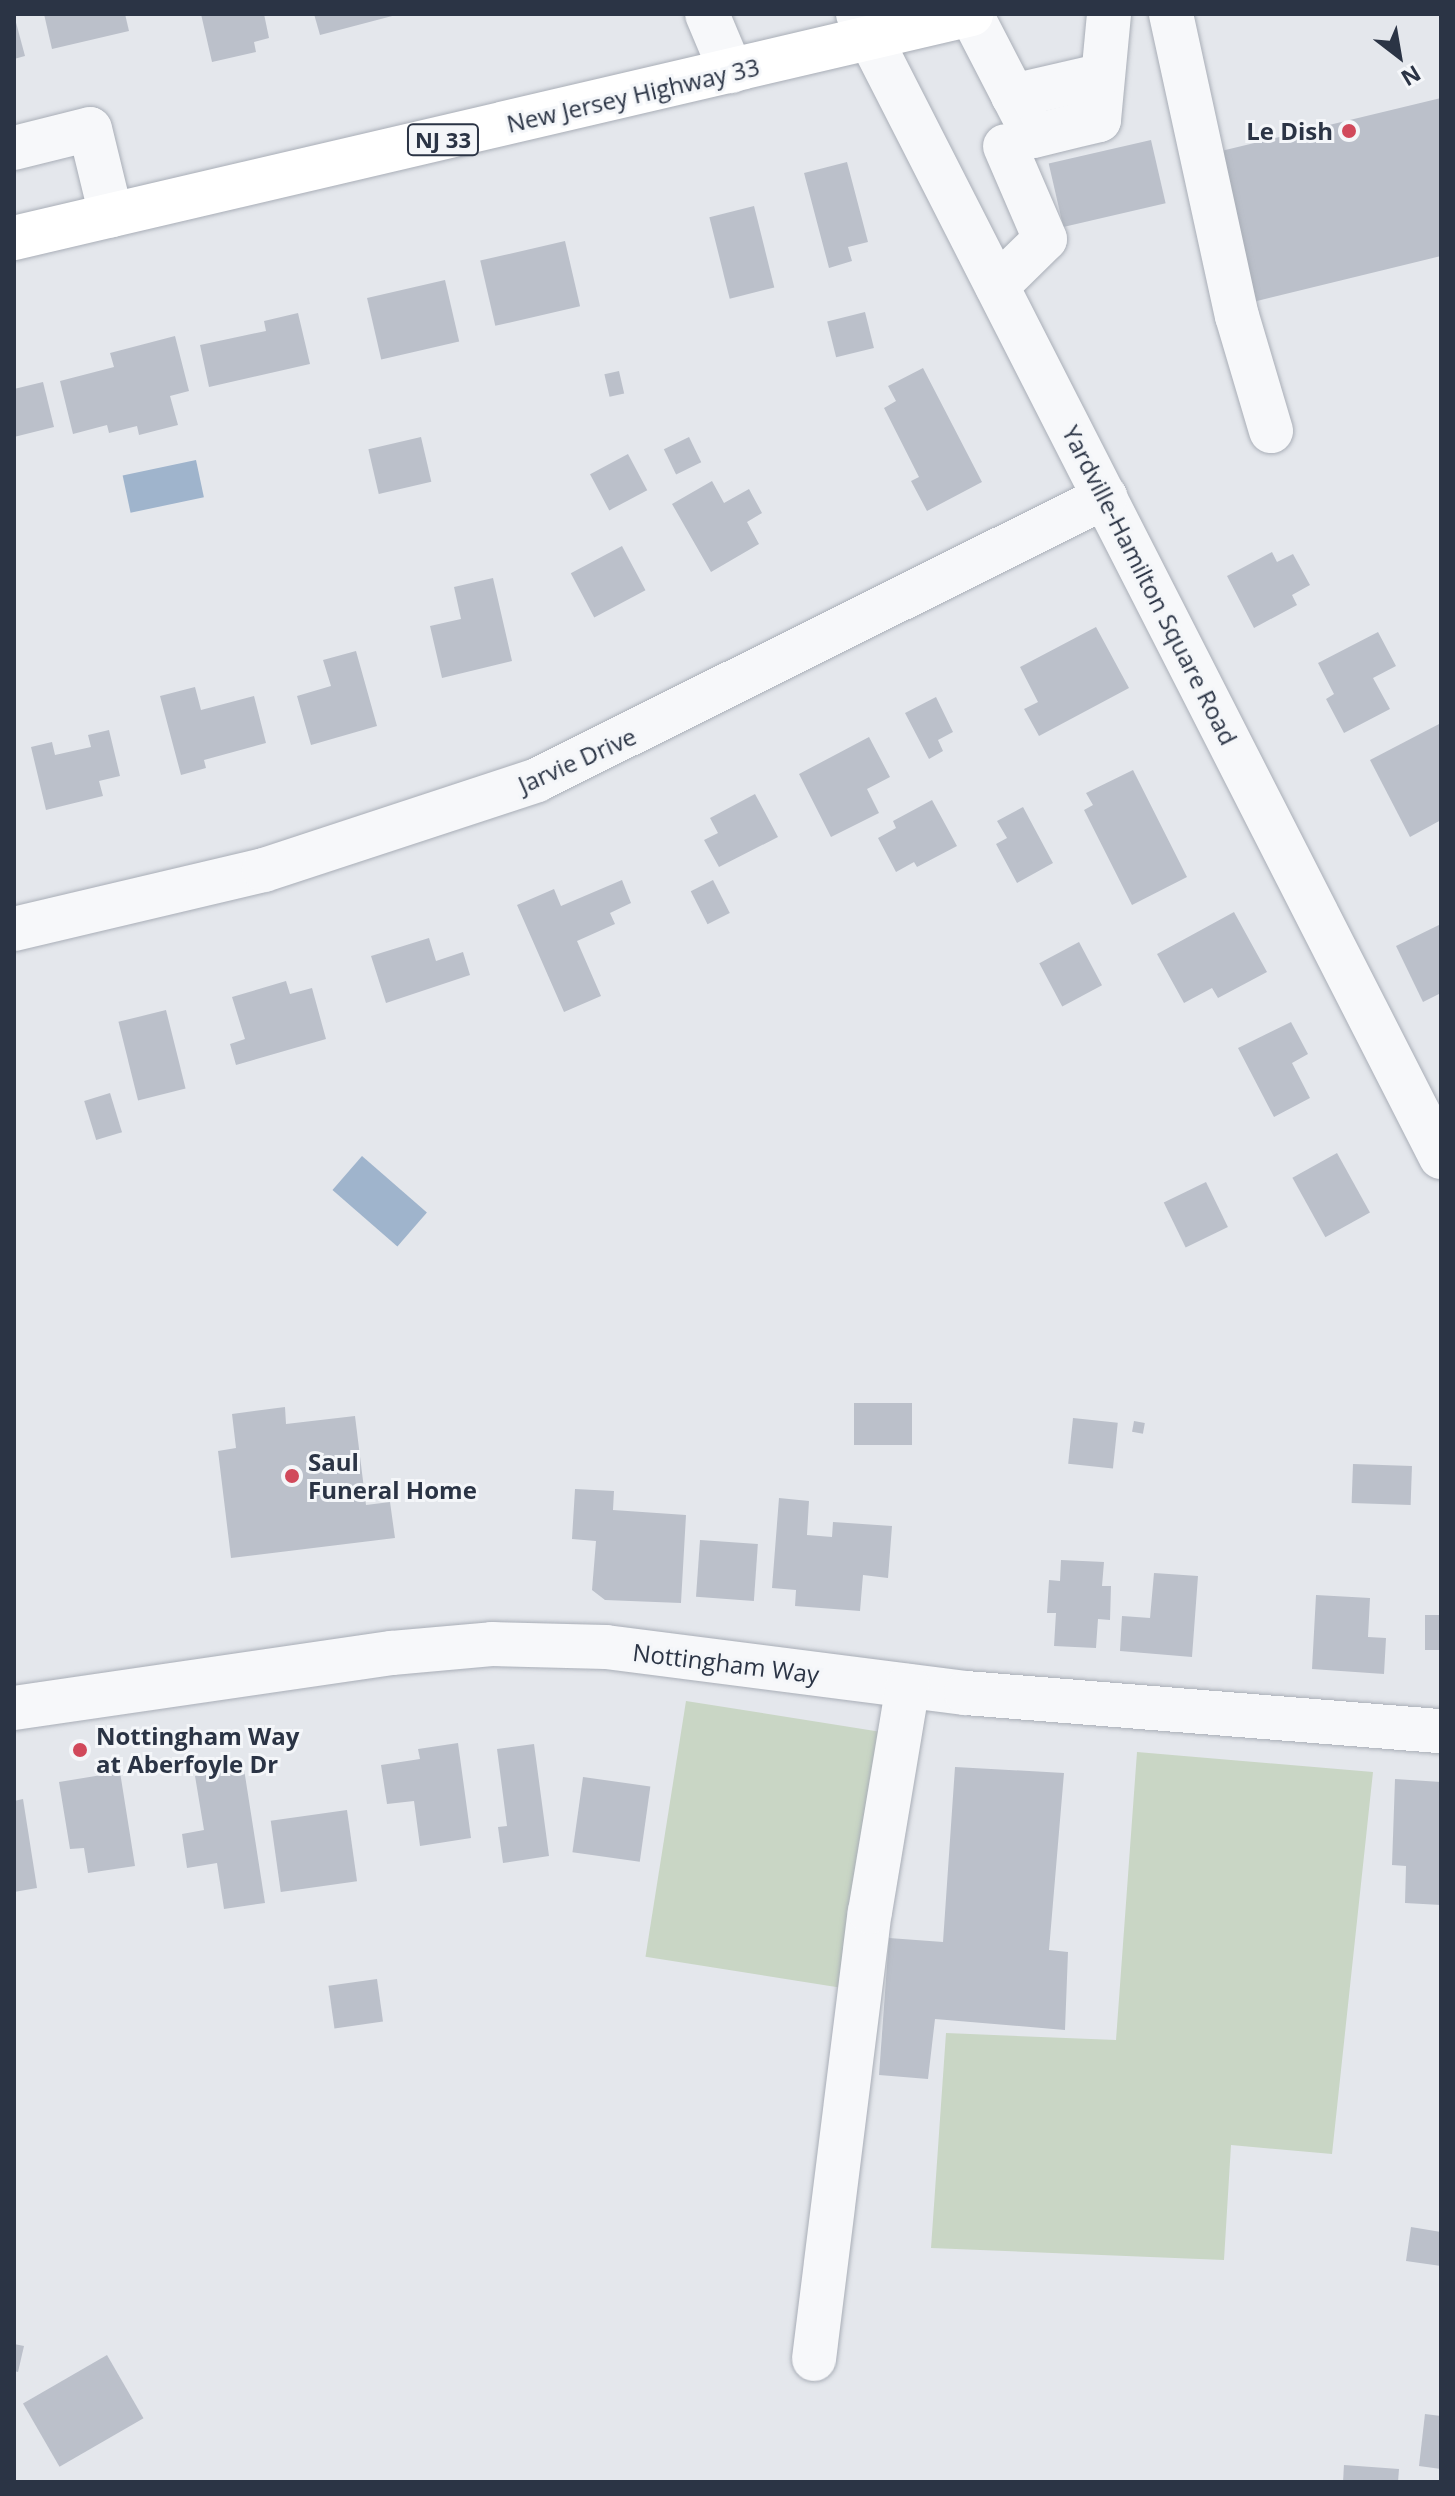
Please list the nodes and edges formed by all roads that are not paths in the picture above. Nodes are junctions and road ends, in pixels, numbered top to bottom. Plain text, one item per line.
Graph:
1 (707, 14) edge
2 (971, 14) edge
3 (1109, 14) edge
4 (1171, 14) edge
5 (864, 26) edge
6 (731, 71) junction
7 (1099, 76) junction
8 (1013, 96) junction
9 (1019, 141) junction
10 (14, 148) edge
11 (938, 170) junction
12 (111, 215) junction
13 (14, 238) edge
14 (997, 286) junction
15 (1271, 431) dead end
16 (1105, 497) junction
17 (14, 929) edge
18 (1441, 1157) edge
19 (908, 1686) junction
20 (14, 1708) edge
21 (1441, 1731) edge
22 (814, 2359) dead end

1 - 6 street
2 - 5 main road, New Jersey Highway 33 / NJ 33
2 - 8 street
3 - 7 street
4 - 15 street
5 - 6 main road, New Jersey Highway 33 / NJ 33
5 - 11 street, Yardville-Hamilton Square Road
6 - 12 main road, New Jersey Highway 33 / NJ 33
7 - 8 street
7 - 9 street
8 - 9 street
9 - 11 street
9 - 14 street
10 - 12 street
11 - 14 street, Yardville-Hamilton Square Road
12 - 13 main road, New Jersey Highway 33 / NJ 33
14 - 16 street, Yardville-Hamilton Square Road
16 - 17 street, Jarvie Drive
16 - 18 street, Yardville-Hamilton Square Road
19 - 20 street, Nottingham Way
19 - 21 street, Nottingham Way
19 - 22 street

